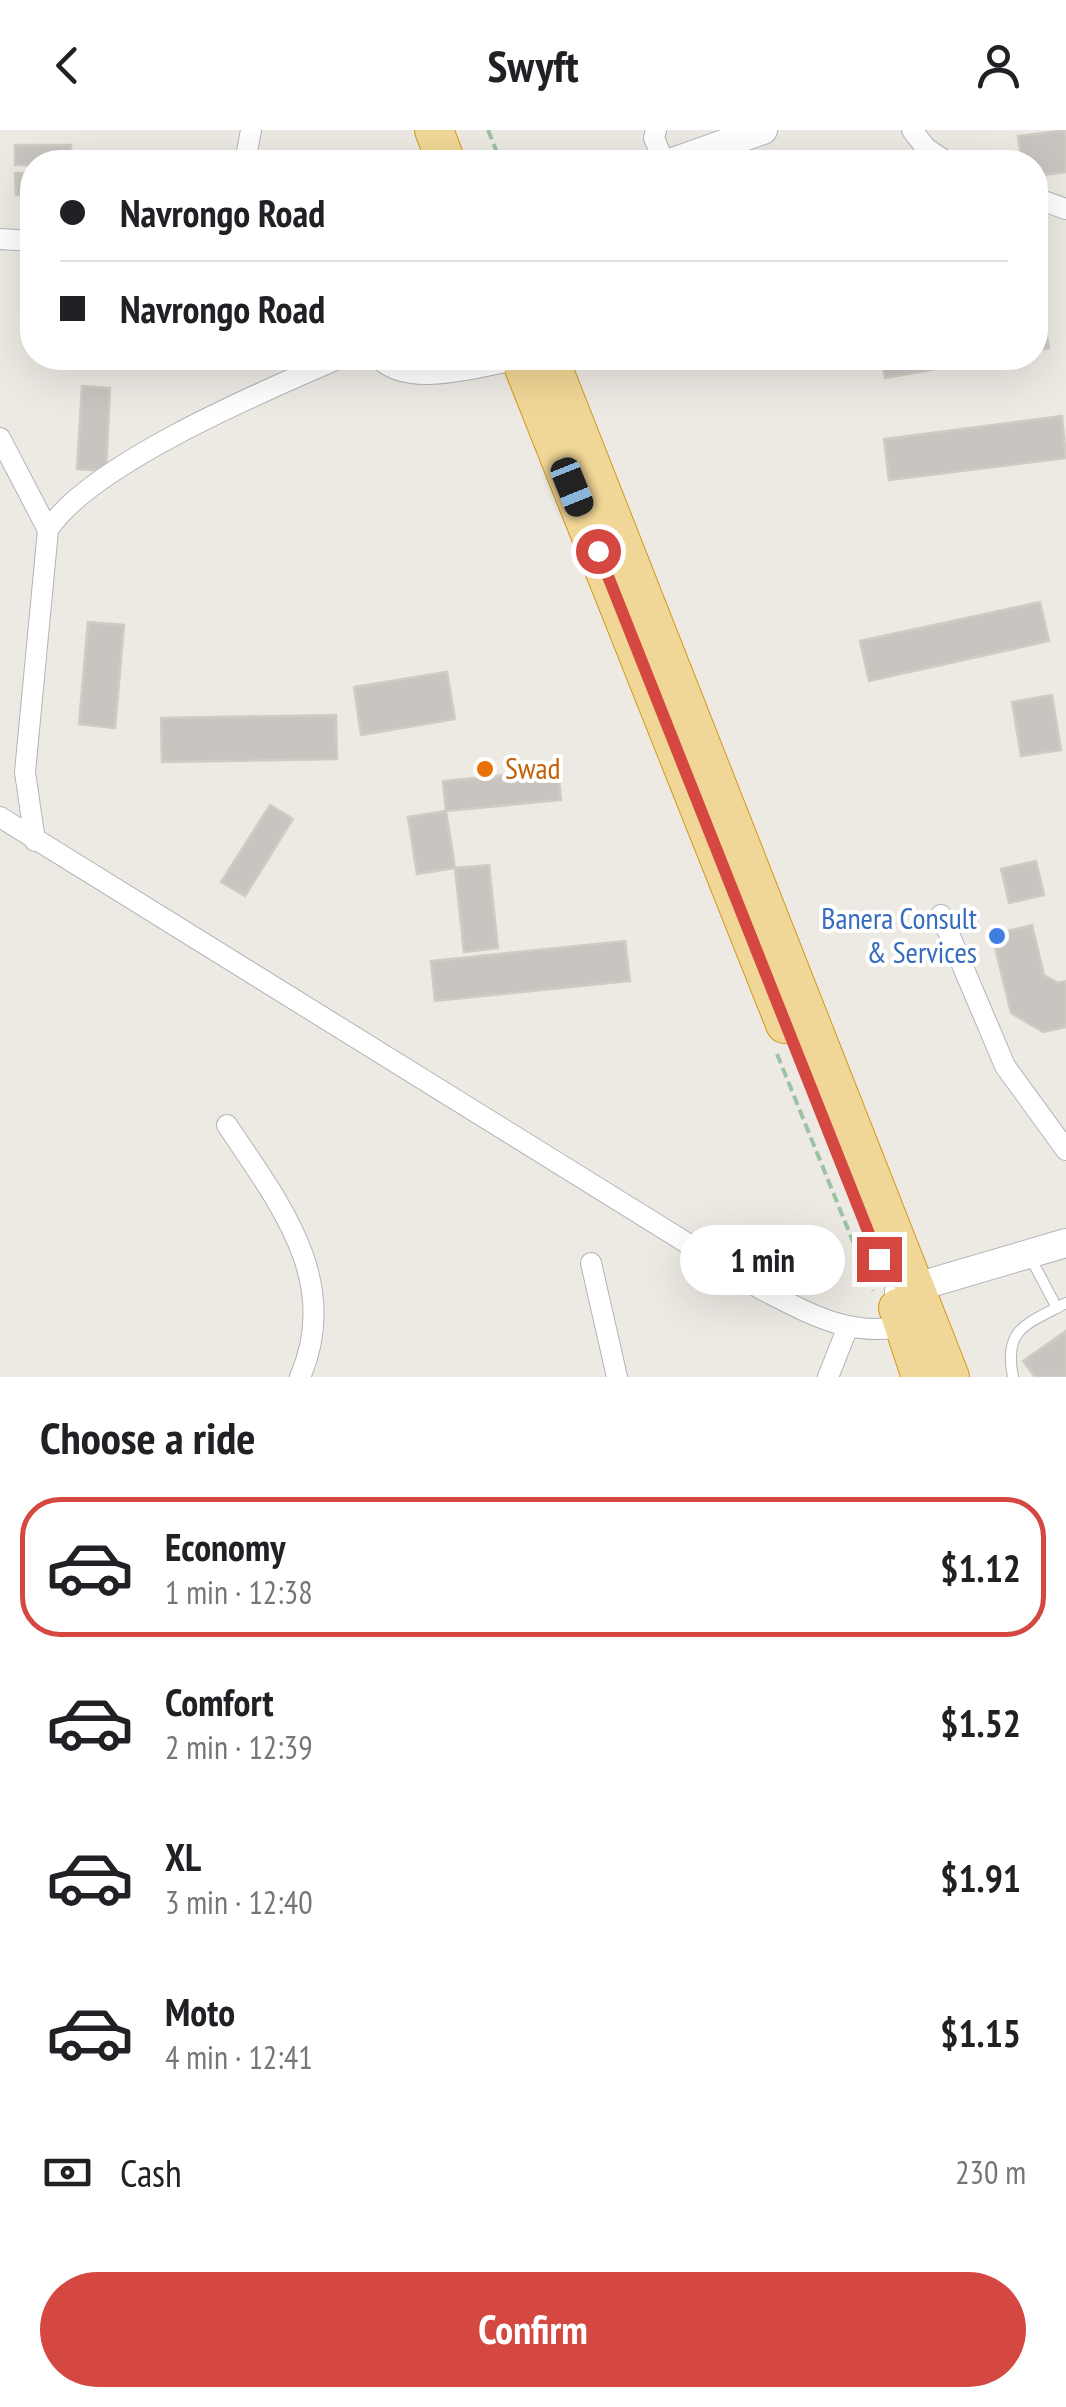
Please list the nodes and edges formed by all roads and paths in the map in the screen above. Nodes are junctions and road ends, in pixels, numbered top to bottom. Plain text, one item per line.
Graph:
1 (764, 130) edge
2 (912, 130) edge
3 (708, 150) edge
4 (929, 150) edge
5 (312, 370) edge
6 (398, 370) edge
7 (444, 370) edge
8 (535, 370) edge
9 (0, 438) edge
10 (48, 530) junction
11 (0, 817) edge
12 (35, 841) junction
13 (941, 914) dead end
14 (227, 1125) dead end
15 (1062, 1136) edge
16 (1066, 1244) edge
17 (1029, 1254) junction
18 (592, 1264) dead end
19 (1062, 1305) edge
20 (911, 1307) junction
21 (847, 1329) junction
22 (836, 1374) edge
23 (300, 1377) edge
24 (618, 1377) edge
25 (921, 1377) edge
26 (950, 1377) edge
27 (1013, 1377) edge

1 - 3 street
2 - 4 street
5 - 10 street
6 - 7 street
8 - 20 highway
9 - 10 street
10 - 12 street
11 - 12 street
12 - 21 street
13 - 15 street
14 - 23 street
16 - 17 street
17 - 19 lane
17 - 20 street
18 - 24 street
19 - 27 lane
20 - 21 street
20 - 25 highway
20 - 26 highway
21 - 22 street

